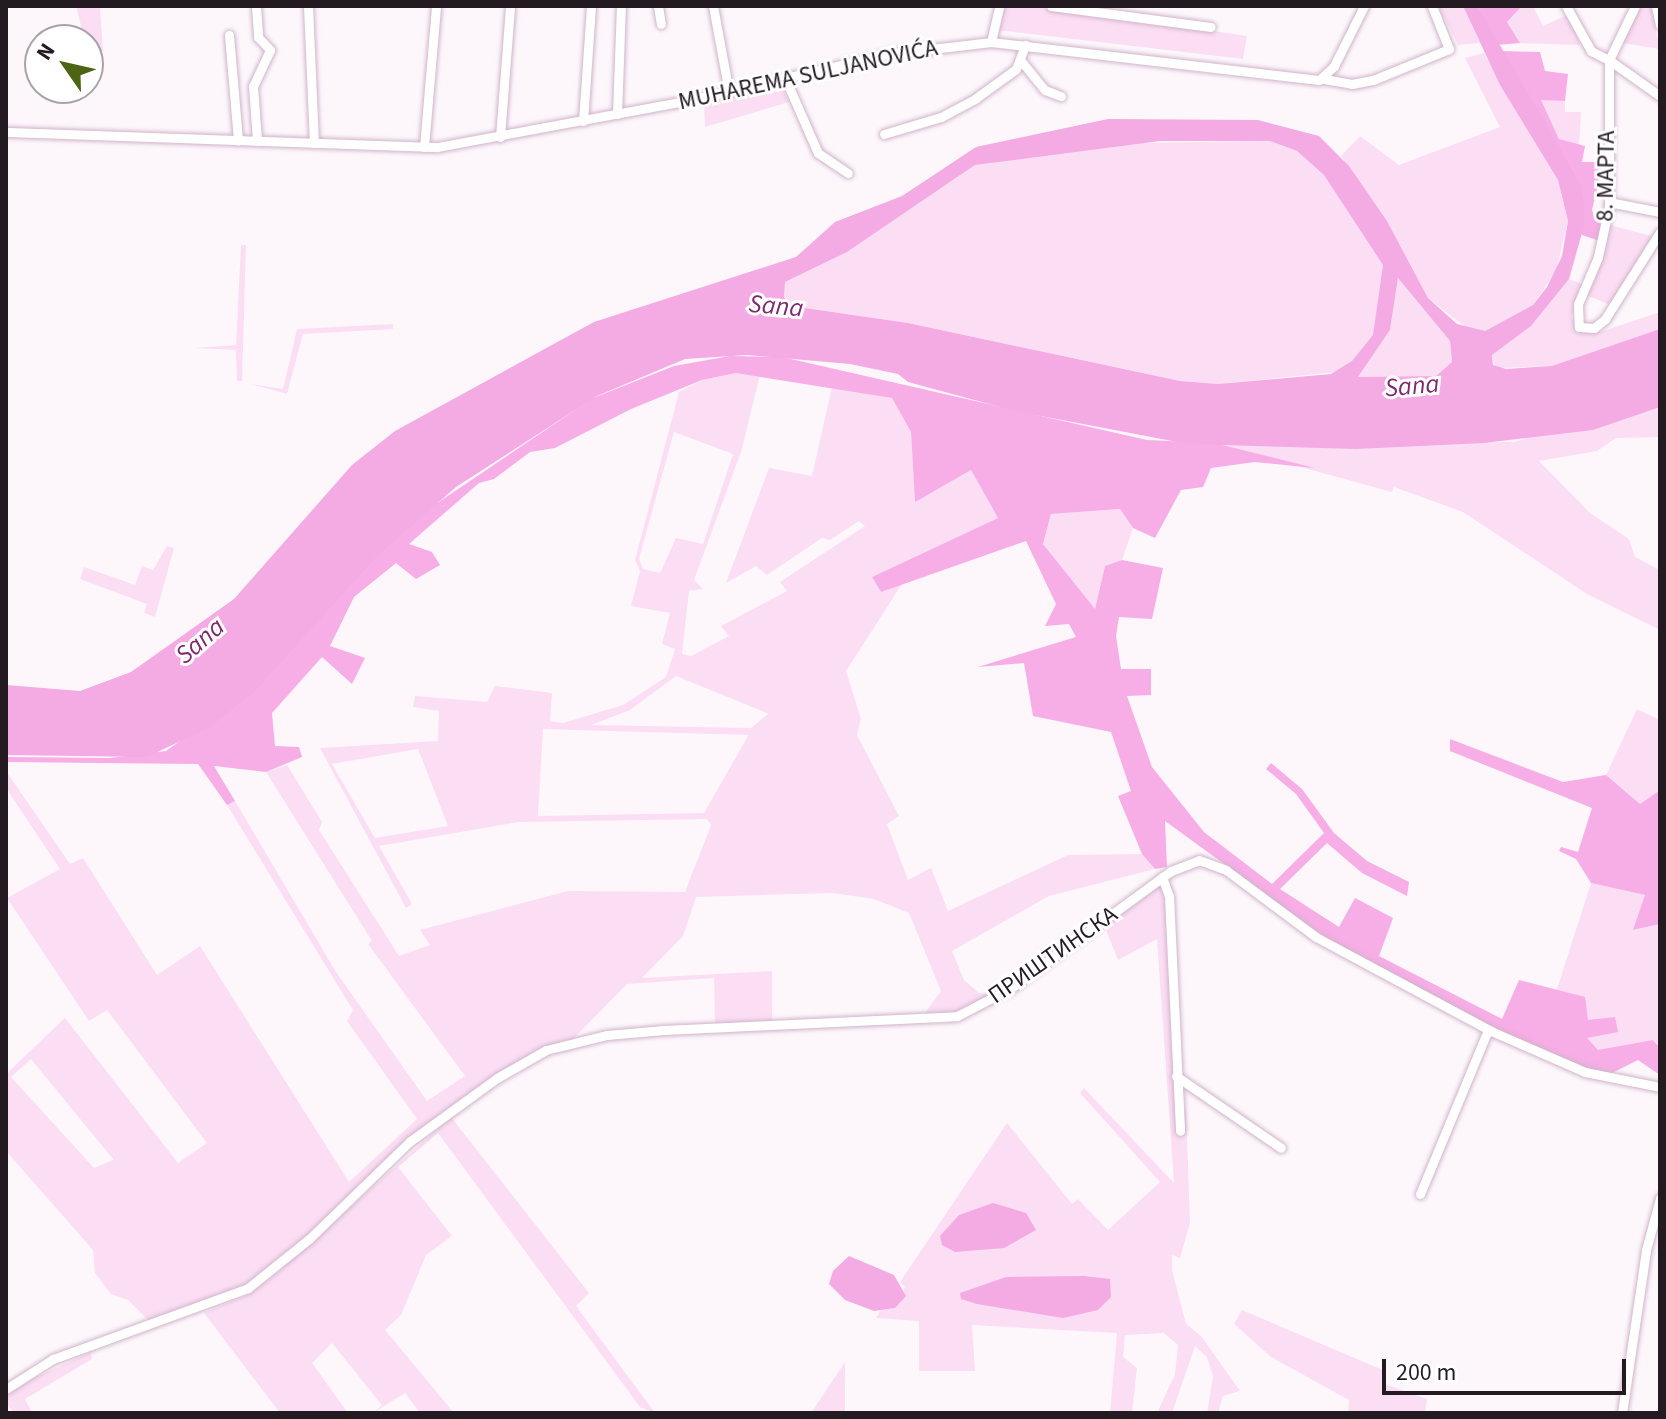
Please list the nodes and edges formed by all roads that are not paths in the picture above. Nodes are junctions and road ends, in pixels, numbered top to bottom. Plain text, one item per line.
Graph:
1 (256, 6) edge
2 (308, 6) edge
3 (436, 6) edge
4 (510, 6) edge
5 (591, 6) edge
6 (621, 6) edge
7 (658, 6) edge
8 (713, 6) edge
9 (999, 6) edge
10 (1051, 6) edge
11 (1364, 6) edge
12 (1432, 6) edge
13 (1566, 6) edge
14 (1635, 6) edge
15 (1656, 6) edge
16 (661, 24) dead end
17 (1660, 25) edge
18 (1211, 27) dead end
19 (229, 35) dead end
20 (991, 42) junction
21 (1025, 45) junction
22 (1609, 60) junction
23 (1022, 62) junction
24 (785, 78) junction
25 (1324, 79) junction
26 (729, 92) junction
27 (1061, 96) dead end
28 (1660, 96) edge
29 (617, 114) junction
30 (583, 121) junction
31 (6, 132) edge
32 (884, 134) dead end
33 (500, 137) junction
34 (238, 141) junction
35 (257, 141) junction
36 (314, 143) junction
37 (424, 147) junction
38 (848, 173) dead end
39 (1609, 202) junction
40 (1660, 212) edge
41 (1660, 232) edge
42 (1162, 877) junction
43 (1488, 1030) junction
44 (1176, 1076) junction
45 (1660, 1087) edge
46 (1180, 1131) dead end
47 (1281, 1148) dead end
48 (1420, 1194) dead end
49 (1660, 1198) edge
50 (6, 1389) edge
51 (1622, 1413) edge

1 - 35 street
2 - 36 street
3 - 37 street
4 - 33 street
5 - 30 street
6 - 29 street
7 - 16 street
8 - 26 street
9 - 20 street
10 - 18 street
11 - 25 street
12 - 25 street, MUHAREMA SULJANOVIĆA
13 - 22 street
14 - 22 street
15 - 17 street
19 - 34 street
20 - 21 street, MUHAREMA SULJANOVIĆA
20 - 24 street, MUHAREMA SULJANOVIĆA
21 - 23 street
21 - 25 street, MUHAREMA SULJANOVIĆA
22 - 28 street
22 - 39 street, 8. МАРТА
23 - 27 street
23 - 32 street
24 - 26 street, MUHAREMA SULJANOVIĆA
24 - 38 street
26 - 29 street, MUHAREMA SULJANOVIĆA
29 - 30 street, MUHAREMA SULJANOVIĆA
30 - 33 street, MUHAREMA SULJANOVIĆA
31 - 34 street, MUHAREMA SULJANOVIĆA
33 - 37 street, MUHAREMA SULJANOVIĆA
34 - 35 street, MUHAREMA SULJANOVIĆA
35 - 36 street, MUHAREMA SULJANOVIĆA
36 - 37 street, MUHAREMA SULJANOVIĆA
39 - 40 street
39 - 41 street, 8. МАРТА
42 - 43 street, ПРИШТИНСКА
42 - 44 street
42 - 50 street, ПРИШТИНСКА
43 - 45 street, ПРИШТИНСКА
43 - 48 street
44 - 46 street
44 - 47 street
49 - 51 street

